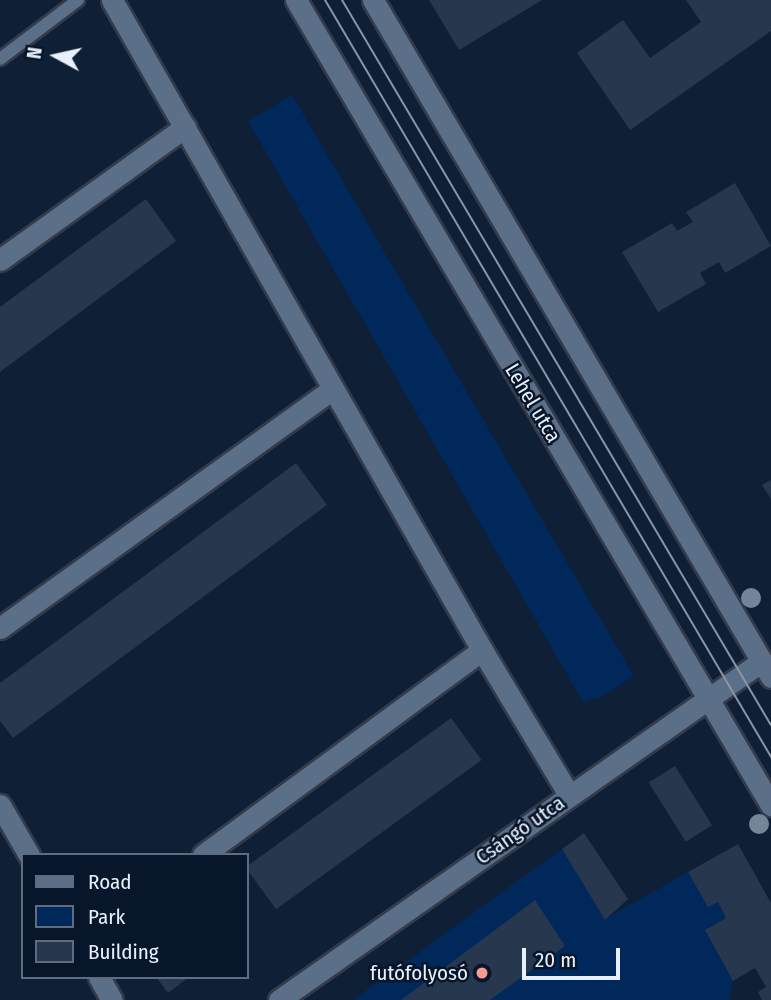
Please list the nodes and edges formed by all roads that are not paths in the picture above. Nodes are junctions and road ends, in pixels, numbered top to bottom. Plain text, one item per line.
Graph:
1 (78, 0) edge
2 (113, 0) edge
3 (296, 0) edge
4 (373, 0) edge
5 (0, 59) edge
6 (185, 127) junction
7 (0, 260) edge
8 (332, 389) junction
9 (0, 628) edge
10 (482, 650) junction
11 (766, 669) edge
12 (707, 698) junction
13 (569, 795) junction
14 (0, 805) edge
15 (771, 805) edge
16 (28, 853) edge
17 (206, 853) edge
18 (100, 979) edge
19 (111, 1000) edge
20 (279, 1000) edge

1 - 5 lane
2 - 6 street
3 - 12 street, Lehel utca
4 - 11 street
6 - 7 street
6 - 8 street
8 - 9 street
8 - 10 street
10 - 13 street
10 - 17 street
11 - 12 street, Csángó utca
12 - 13 street, Csángó utca
12 - 15 street, Lehel utca
13 - 20 street, Csángó utca
14 - 16 street
18 - 19 street

